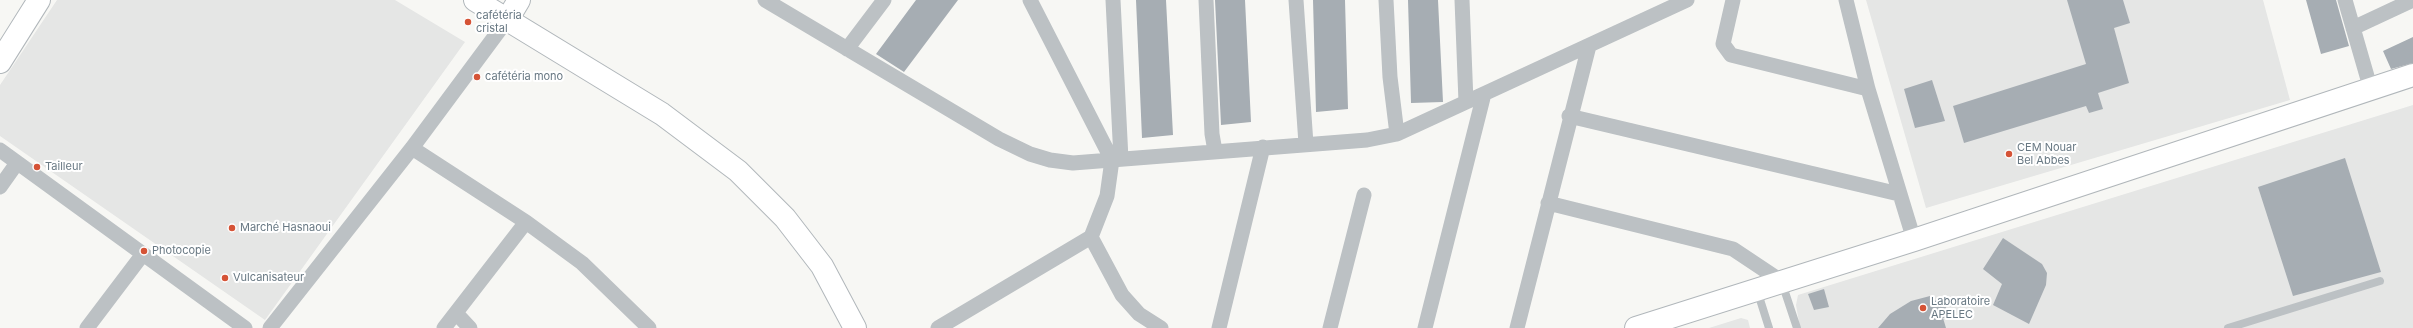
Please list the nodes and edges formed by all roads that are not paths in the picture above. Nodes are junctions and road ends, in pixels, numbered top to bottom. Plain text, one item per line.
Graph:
1 (39, 0) edge
2 (475, 0) edge
3 (519, 0) edge
4 (767, 0) edge
5 (884, 0) edge
6 (1030, 0) edge
7 (1113, 0) edge
8 (1206, 0) edge
9 (1296, 0) edge
10 (1386, 0) edge
11 (1462, 0) edge
12 (1687, 0) edge
13 (1733, 0) edge
14 (1846, 0) edge
15 (2345, 0) edge
16 (2413, 0) edge
17 (507, 20) junction
18 (2354, 28) junction
19 (1589, 46) junction
20 (847, 49) junction
21 (0, 62) edge
22 (2413, 75) edge
23 (1868, 89) junction
24 (2372, 90) junction
25 (1484, 94) junction
26 (1466, 102) junction
27 (1570, 116) junction
28 (1397, 134) junction
29 (1306, 144) junction
30 (1263, 147) junction
31 (412, 148) junction
32 (0, 150) edge
33 (1215, 151) junction
34 (1116, 160) junction
35 (17, 163) junction
36 (0, 187) edge
37 (1899, 194) junction
38 (1364, 195) dead end
39 (1548, 203) junction
40 (526, 222) junction
41 (1091, 238) junction
42 (1914, 240) junction
43 (143, 254) junction
44 (1756, 265) junction
45 (1782, 281) junction
46 (2380, 281) dead end
47 (1756, 289) junction
48 (456, 313) junction
49 (87, 328) edge
50 (245, 328) edge
51 (270, 328) edge
52 (444, 328) edge
53 (470, 328) edge
54 (649, 328) edge
55 (855, 328) edge
56 (938, 328) edge
57 (1161, 328) edge
58 (1219, 328) edge
59 (1330, 328) edge
60 (1425, 328) edge
61 (1517, 328) edge
62 (1636, 328) edge
63 (1768, 328) edge
64 (1797, 328) edge
65 (2228, 328) edge

1 - 21 street
2 - 17 street
3 - 17 street
4 - 20 street
5 - 20 street
6 - 34 street
7 - 34 street
8 - 33 street
9 - 29 street
10 - 28 street
11 - 26 street
12 - 19 street
13 - 23 street
14 - 23 street
15 - 18 street
16 - 18 street
17 - 31 street
17 - 55 street
18 - 24 street
19 - 25 street
19 - 27 street
20 - 34 street
22 - 24 street
23 - 37 street
24 - 42 street
25 - 26 street
25 - 60 street
26 - 28 street
27 - 37 street
27 - 39 street
28 - 29 street
29 - 30 street
30 - 33 street
30 - 58 street
31 - 40 street
31 - 51 street
32 - 35 street
33 - 34 street
34 - 41 street
35 - 36 street
35 - 43 street
37 - 42 street
38 - 59 street
39 - 44 street
39 - 61 street
40 - 48 street
40 - 54 street
41 - 56 street
41 - 57 street
42 - 45 street
43 - 49 street
43 - 50 street
44 - 45 street
44 - 47 street
45 - 47 street
45 - 64 lane
46 - 65 lane
47 - 62 street
47 - 63 lane
48 - 52 street
48 - 53 street

